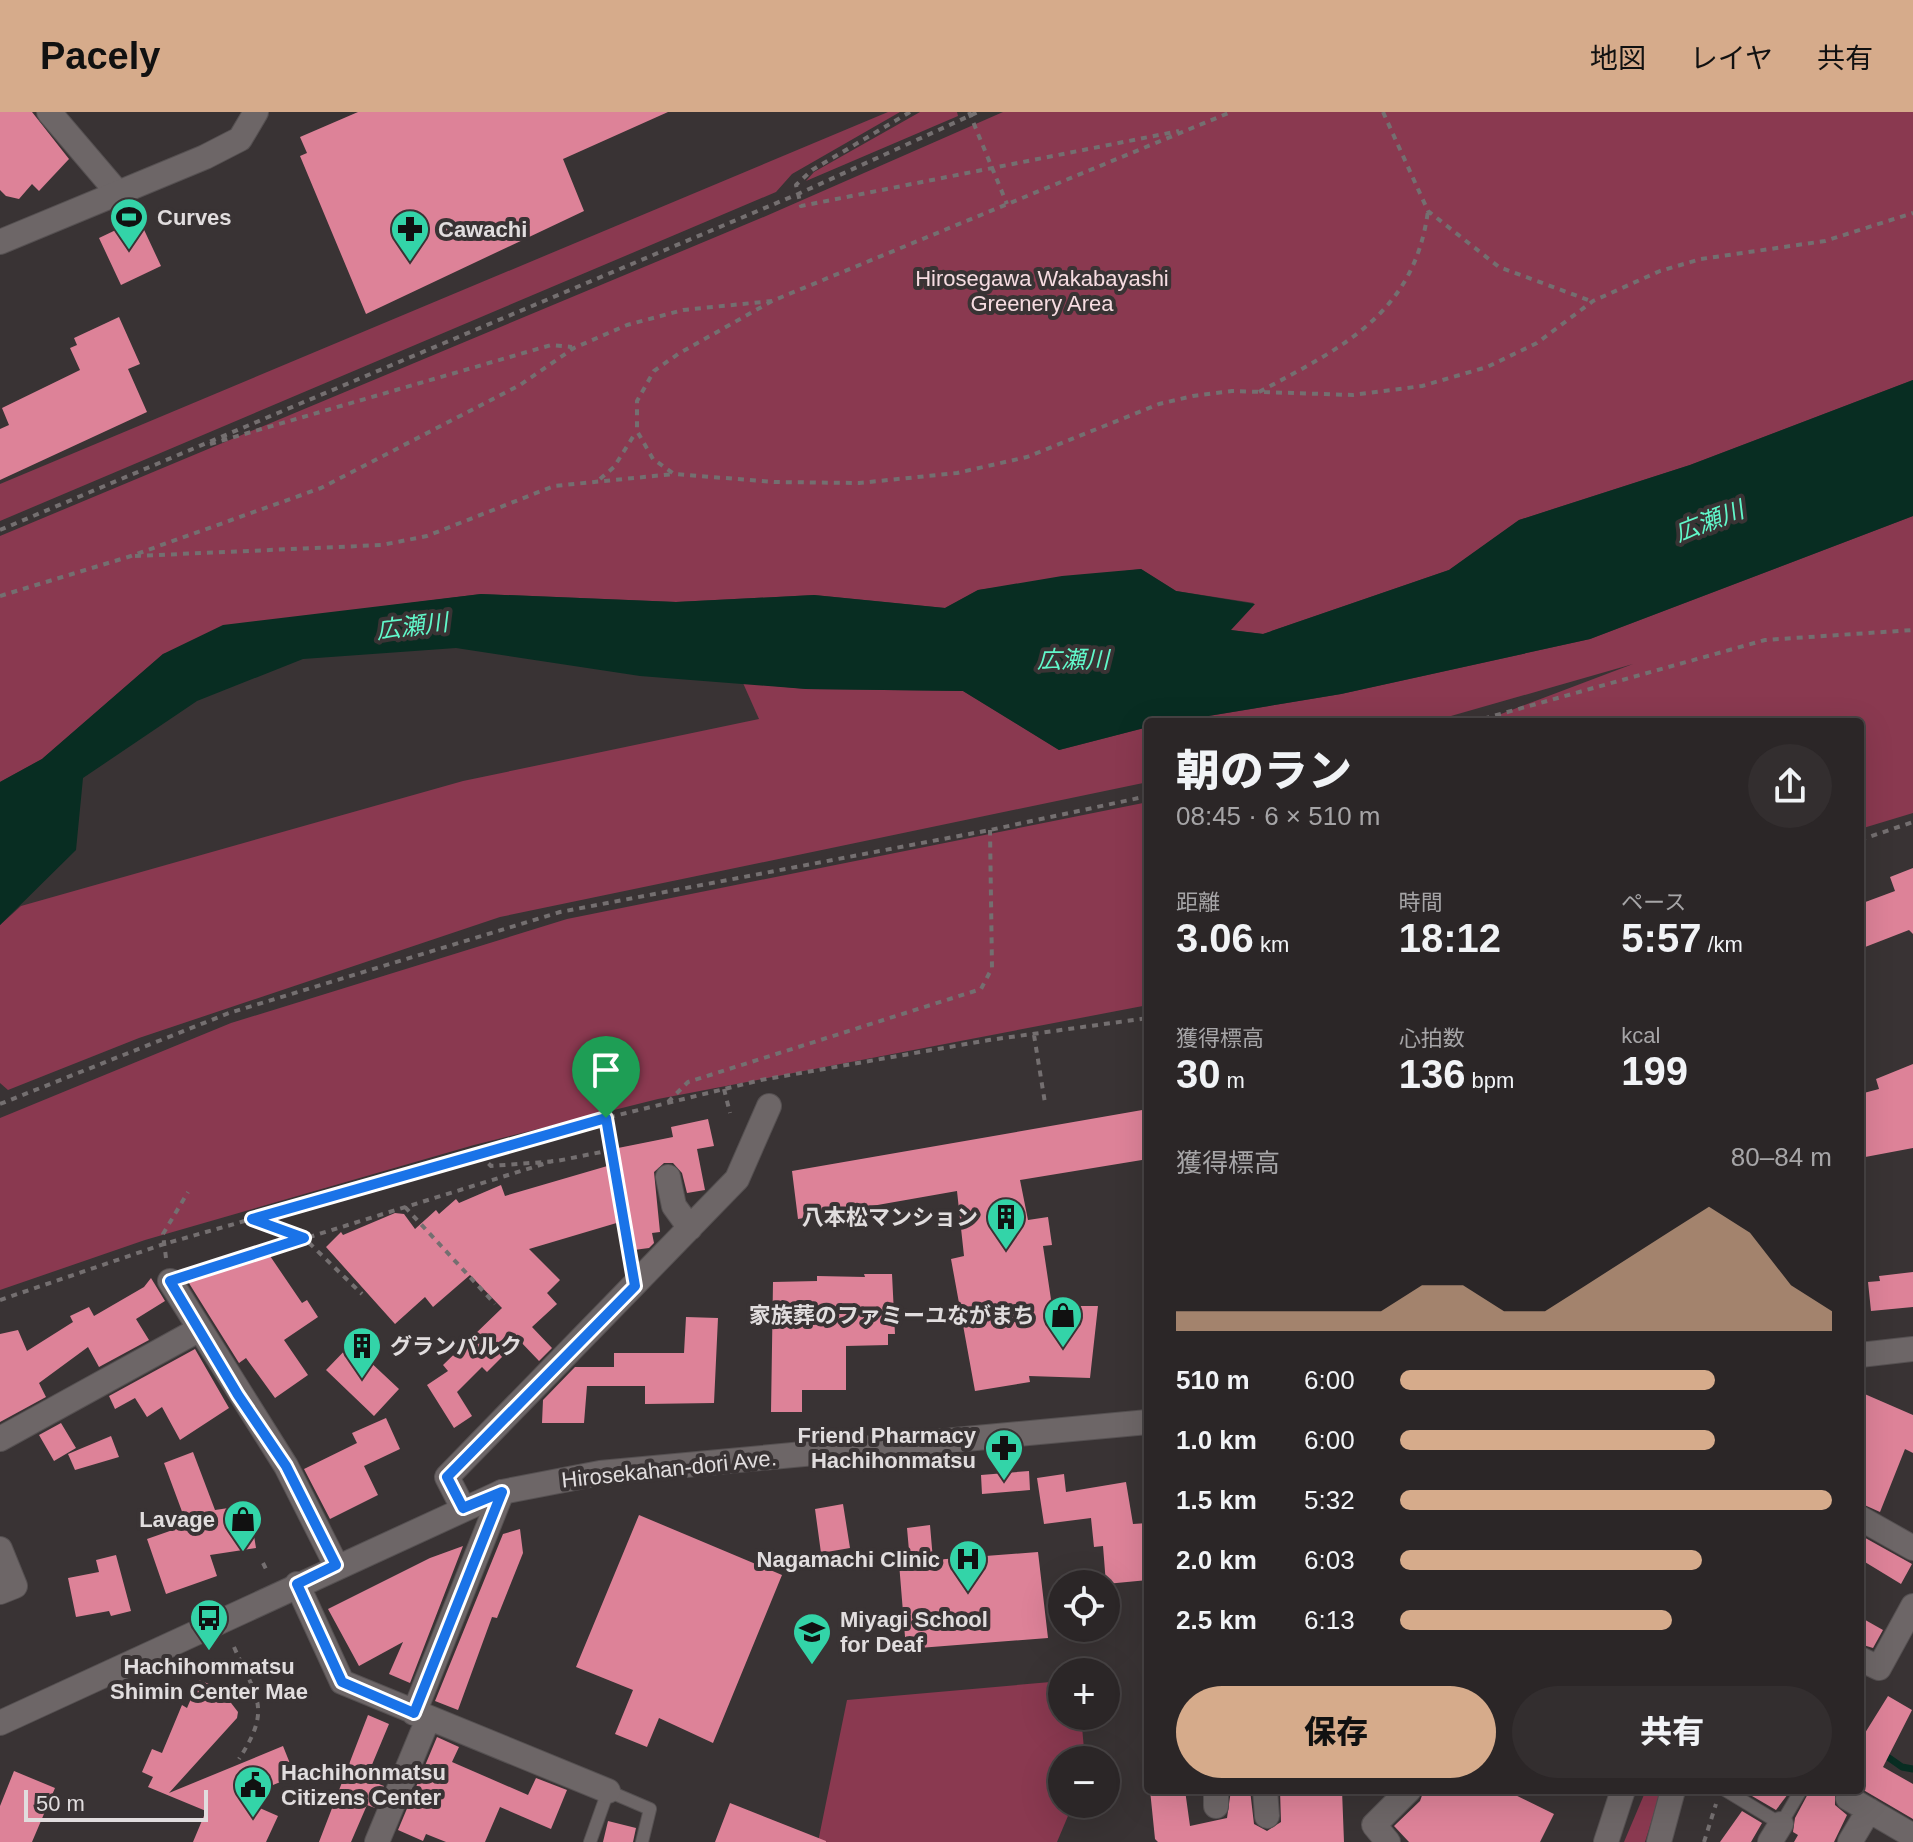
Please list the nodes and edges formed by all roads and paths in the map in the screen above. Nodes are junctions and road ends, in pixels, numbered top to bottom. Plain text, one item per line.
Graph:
1 (49, 112) edge
2 (256, 112) edge
3 (910, 112) edge
4 (978, 112) edge
5 (1231, 112) edge
6 (1383, 112) edge
7 (970, 114) edge
8 (1189, 129) junction
9 (992, 166) junction
10 (118, 193) junction
11 (798, 194) junction
12 (1007, 204) junction
13 (1428, 211) junction
14 (1913, 213) edge
15 (1, 239) edge
16 (772, 301) junction
17 (1593, 301) junction
18 (574, 348) junction
19 (1257, 393) junction
20 (637, 431) junction
21 (194, 449) junction
22 (674, 474) junction
23 (598, 480) junction
24 (0, 530) edge
25 (128, 557) junction
26 (0, 596) edge
27 (1913, 630) edge
28 (1486, 718) edge
29 (1144, 797) edge
30 (1913, 822) edge
31 (990, 830) junction
32 (1864, 839) edge
33 (1144, 1019) edge
34 (1034, 1035) junction
35 (592, 1065) dead end
36 (724, 1089) junction
37 (666, 1103) junction
38 (1045, 1103) dead end
39 (0, 1104) edge
40 (769, 1106) dead end
41 (730, 1113) dead end
42 (606, 1118) junction
43 (611, 1150) junction
44 (479, 1154) junction
45 (553, 1161) junction
46 (668, 1177) dead end
47 (188, 1192) dead end
48 (405, 1207) junction
49 (252, 1219) junction
50 (690, 1228) junction
51 (304, 1238) junction
52 (164, 1244) junction
53 (165, 1251) dead end
54 (170, 1281) joint
55 (635, 1286) junction
56 (362, 1294) dead end
57 (0, 1300) edge
58 (495, 1304) dead end
59 (198, 1330) junction
60 (1913, 1349) edge
61 (1864, 1355) edge
62 (1144, 1422) edge
63 (0, 1439) edge
64 (502, 1492) junction
65 (463, 1508) junction
66 (1864, 1520) edge
67 (1913, 1548) edge
68 (0, 1549) edge
69 (263, 1563) dead end
70 (336, 1565) junction
71 (268, 1573) dead end
72 (297, 1584) junction
73 (0, 1592) edge
74 (1913, 1606) edge
75 (234, 1647) dead end
76 (1904, 1650) edge
77 (1864, 1661) edge
78 (421, 1716) junction
79 (0, 1723) edge
80 (239, 1759) dead end
81 (608, 1791) junction
82 (1265, 1794) edge
83 (1405, 1794) edge
84 (1622, 1794) edge
85 (1672, 1794) edge
86 (1799, 1794) edge
87 (1721, 1795) edge
88 (1267, 1816) dead end
89 (1775, 1833) edge
90 (1902, 1836) edge
91 (377, 1842) edge
92 (590, 1842) edge
93 (642, 1842) edge
94 (1388, 1842) edge
95 (1606, 1842) edge
96 (1659, 1842) edge
97 (1704, 1842) edge
98 (1850, 1842) edge

1 - 10 street
2 - 10 street
3 - 11 path
4 - 7 path
5 - 8 path
6 - 13 path
7 - 9 path
7 - 11 path
8 - 9 path
8 - 12 path
9 - 11 path
9 - 12 path
10 - 15 street
11 - 21 path
12 - 16 path
13 - 17 path
13 - 19 path
14 - 17 path
16 - 18 path
16 - 20 path
17 - 19 path
18 - 21 path
18 - 25 path
19 - 22 path
20 - 22 path
20 - 23 path
21 - 24 path
22 - 23 path
23 - 25 path
25 - 26 path
27 - 28 path
29 - 31 path
30 - 32 path
31 - 37 path
31 - 39 path
33 - 34 path
34 - 36 path
34 - 38 path
35 - 42 path
36 - 37 path
36 - 41 path
37 - 42 path
40 - 50 street
42 - 43 path
42 - 44 path
43 - 45 path
43 - 55 path
44 - 45 path
44 - 49 path
45 - 48 path
46 - 50 street
47 - 52 path
48 - 51 path
48 - 58 path
49 - 51 path
49 - 52 path
50 - 55 street
51 - 54 path
51 - 56 path
52 - 53 path
52 - 57 path
54 - 59 street
55 - 65 street
59 - 63 street
59 - 70 street
60 - 61 street
62 - 64 street, Hirosekahan-dori Ave.
64 - 65 street, Hirosekahan-dori Ave.
64 - 78 street
65 - 70 street, Hirosekahan-dori Ave.
66 - 67 street
68 - 73 street
69 - 71 path
70 - 72 street, Hirosekahan-dori Ave.
72 - 78 street
72 - 79 street, Hirosekahan-dori Ave.
74 - 76 street
75 - 80 path
76 - 77 street
78 - 81 street
78 - 91 street
81 - 92 lane
81 - 93 lane
82 - 88 street
83 - 94 street
84 - 95 street
85 - 96 street
86 - 89 lane
87 - 89 lane
87 - 97 path
90 - 98 street

